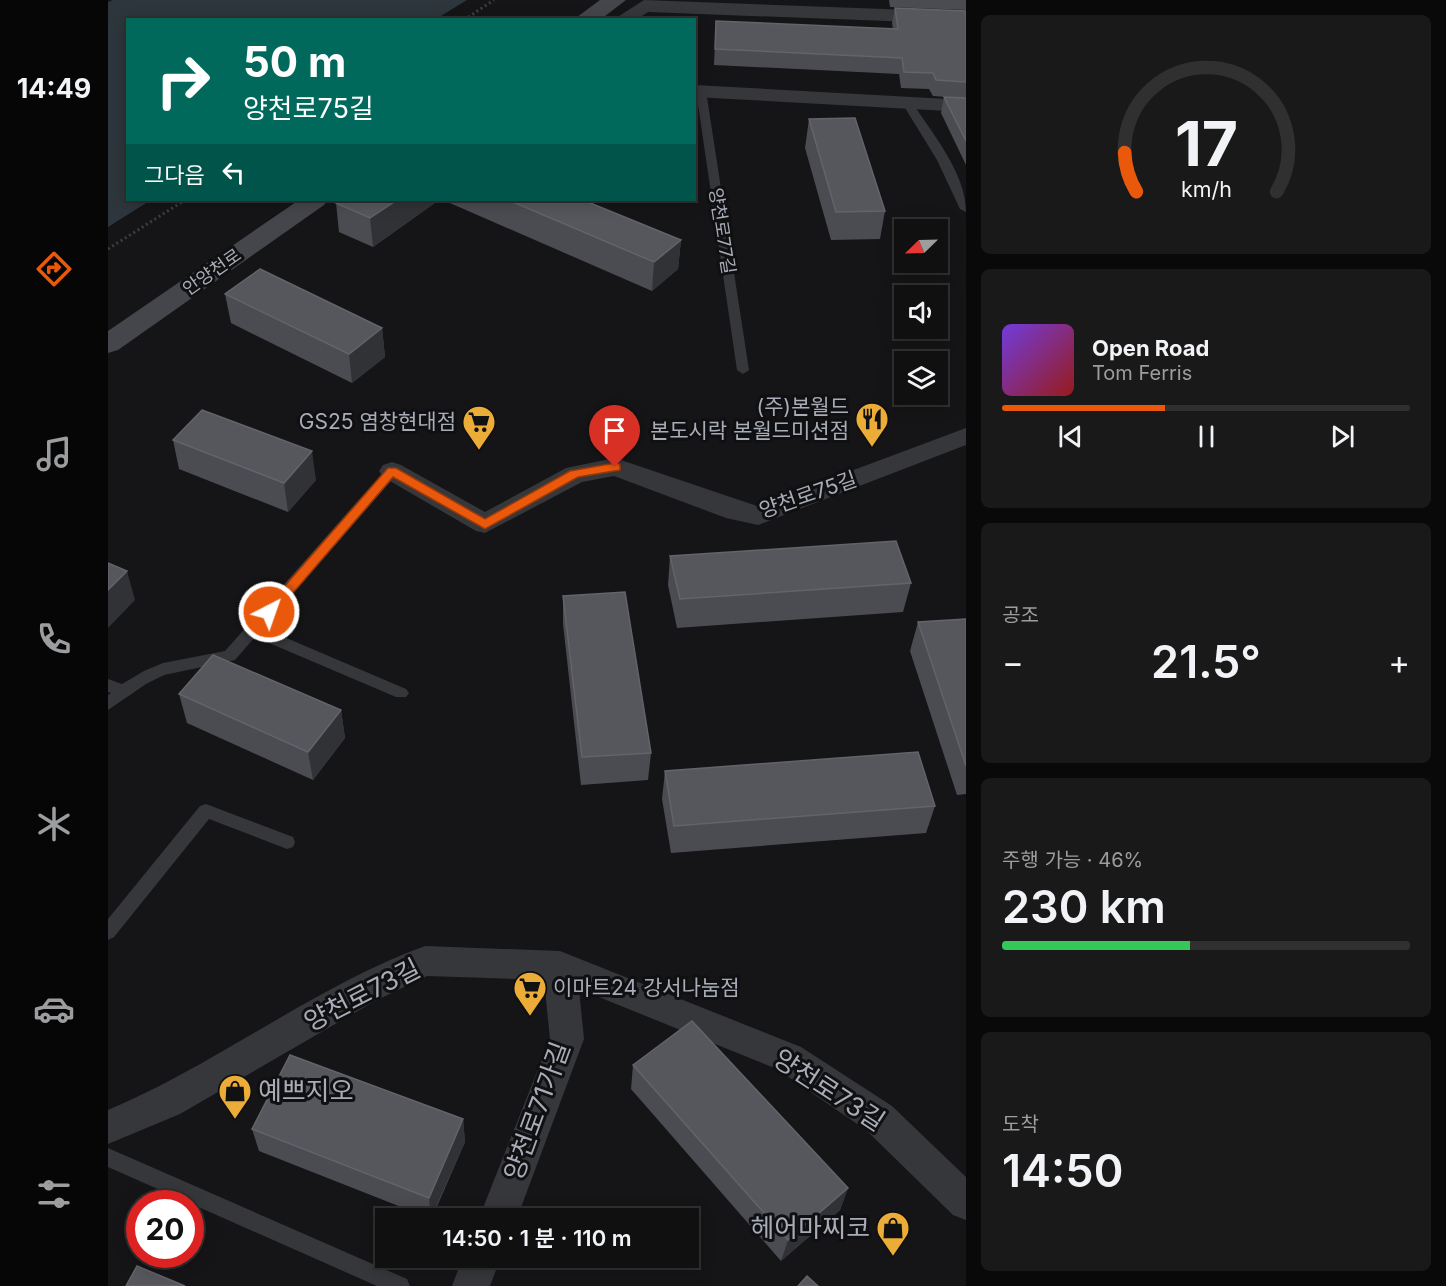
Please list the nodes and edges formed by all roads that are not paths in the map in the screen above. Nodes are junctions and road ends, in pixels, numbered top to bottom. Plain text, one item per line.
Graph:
1 (587, 0) edge
2 (615, 0) edge
3 (576, 16) edge
4 (625, 18) edge
5 (966, 18) edge
6 (698, 91) edge
7 (907, 103) junction
8 (966, 106) edge
9 (314, 201) edge
10 (966, 209) edge
11 (108, 344) edge
12 (743, 370) dead end
13 (966, 436) edge
14 (392, 471) joint
15 (253, 630) junction
16 (115, 688) edge
17 (401, 693) dead end
18 (108, 704) edge
19 (287, 842) dead end
20 (108, 933) edge
21 (560, 966) junction
22 (108, 1127) edge
23 (108, 1157) edge
24 (966, 1202) edge
25 (502, 1208) edge
26 (478, 1268) edge
27 (400, 1286) edge
28 (471, 1286) edge

1 - 3 main road
2 - 3 main road
4 - 5 street
6 - 7 street, 양천로77길
6 - 12 lane, 양천로77길
7 - 8 street, 양천로77길
7 - 10 lane
9 - 11 main road, 안양천로
13 - 14 street, 양천로75길
14 - 15 lane
15 - 16 lane
15 - 17 lane
16 - 18 lane
19 - 20 lane
21 - 22 street, 양천로73길
21 - 24 street, 양천로73길
21 - 25 street, 양천로71가길
23 - 27 lane
26 - 28 street

